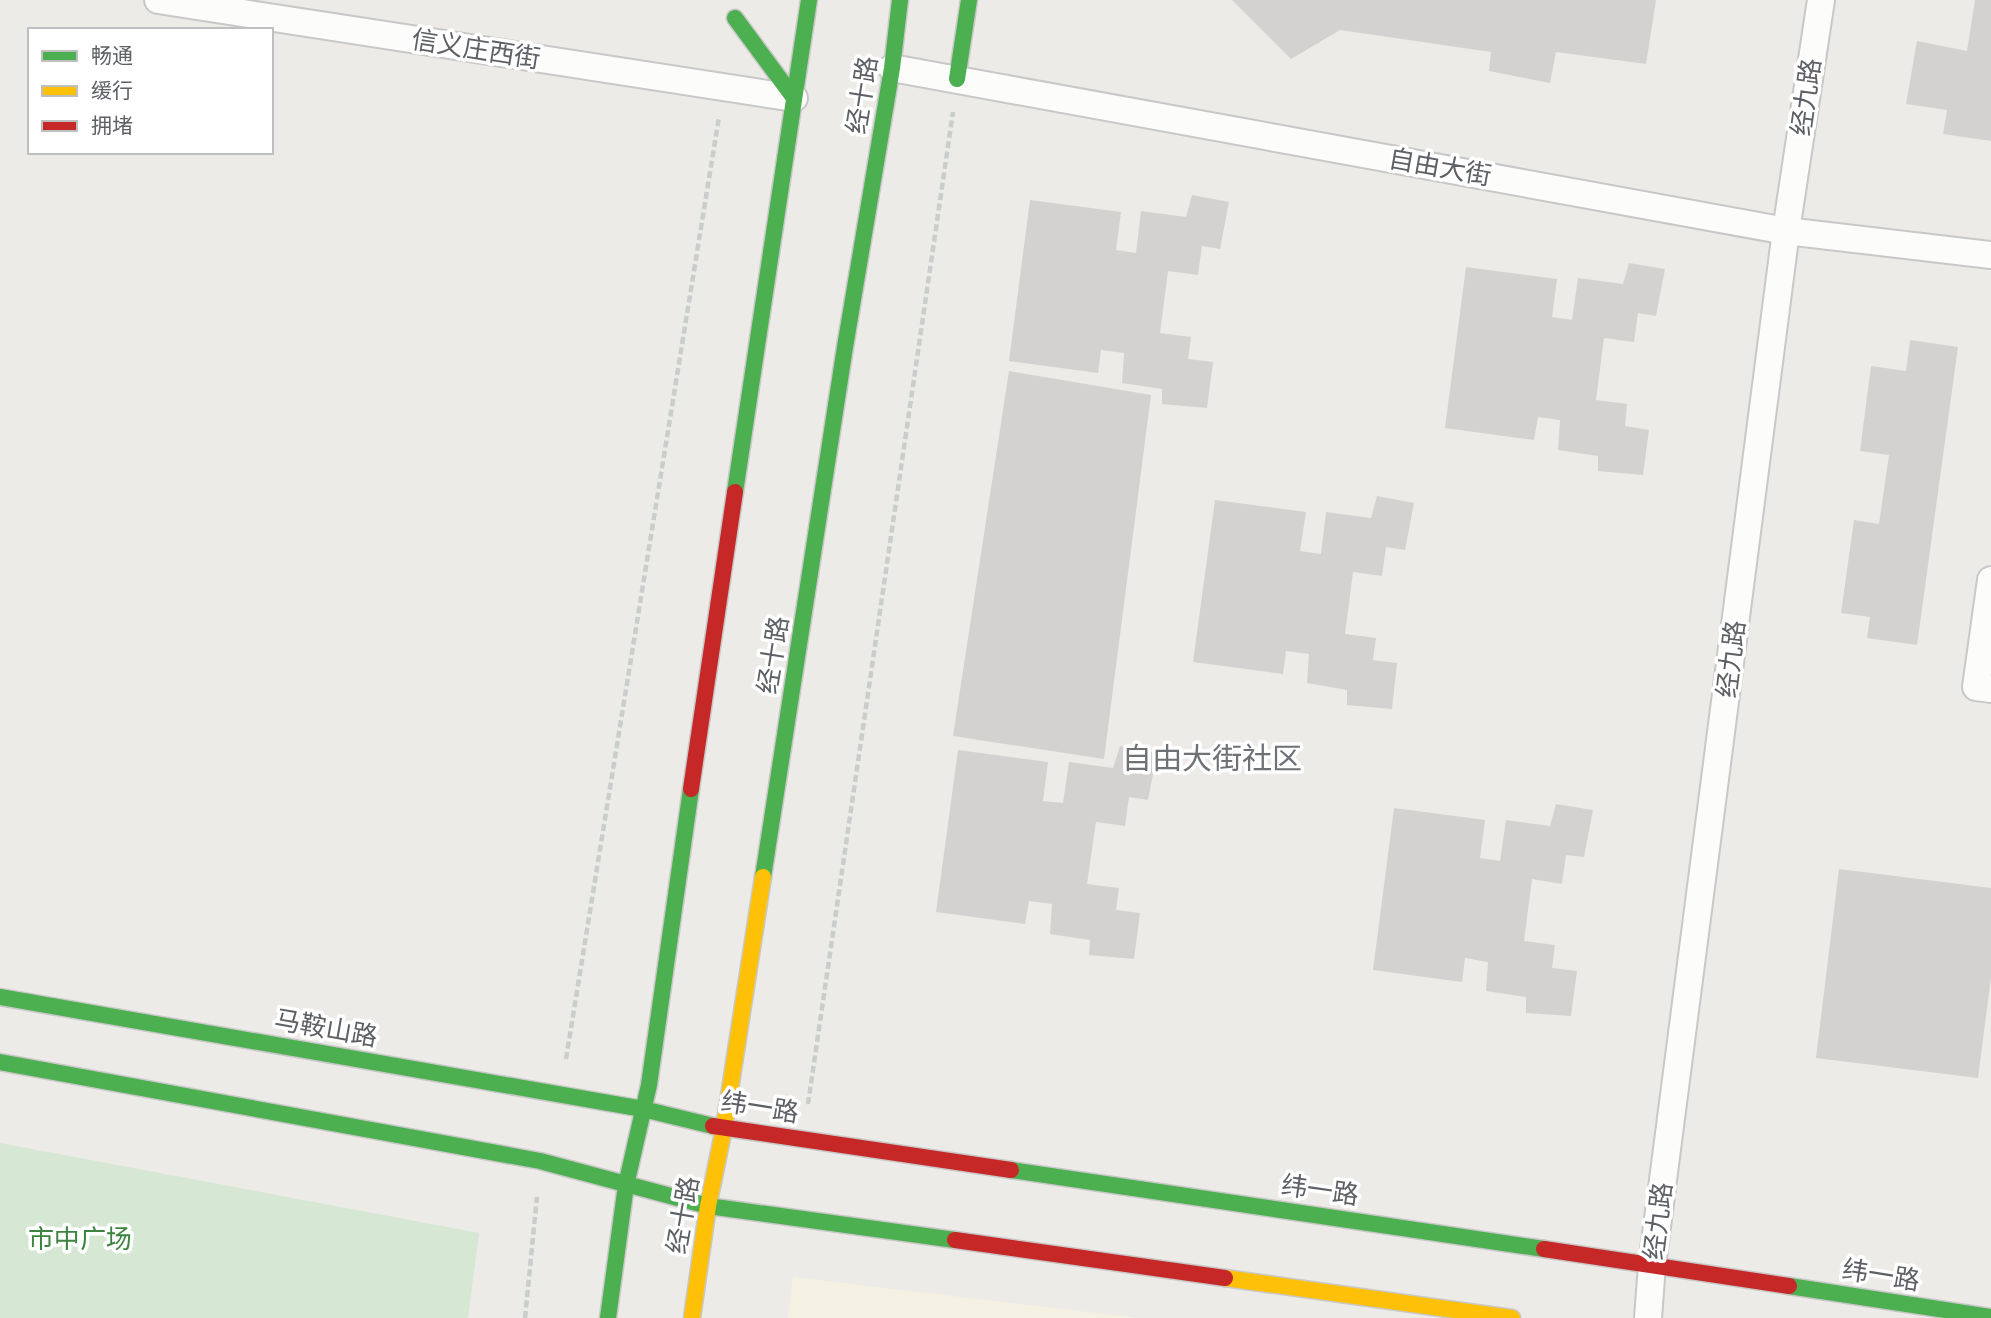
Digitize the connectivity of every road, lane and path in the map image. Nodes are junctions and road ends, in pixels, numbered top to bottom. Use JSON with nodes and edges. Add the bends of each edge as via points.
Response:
{"nodes":[{"id":1,"x":158,"y":0,"type":"edge"},
{"id":2,"x":738,"y":0,"type":"edge"},
{"id":3,"x":809,"y":0,"type":"edge"},
{"id":4,"x":901,"y":0,"type":"edge"},
{"id":5,"x":969,"y":0,"type":"edge"},
{"id":6,"x":1821,"y":0,"type":"edge"},
{"id":7,"x":892,"y":68,"type":"junction"},
{"id":8,"x":957,"y":79,"type":"junction"},
{"id":9,"x":723,"y":87,"type":"junction"},
{"id":10,"x":794,"y":98,"type":"junction"},
{"id":11,"x":1786,"y":231,"type":"junction"},
{"id":12,"x":1991,"y":255,"type":"edge"},
{"id":13,"x":1991,"y":580,"type":"edge"},
{"id":14,"x":1991,"y":689,"type":"edge"},
{"id":15,"x":0,"y":997,"type":"edge"},
{"id":16,"x":0,"y":1062,"type":"edge"},
{"id":17,"x":560,"y":1094,"type":"junction"},
{"id":18,"x":643,"y":1108,"type":"junction"},
{"id":19,"x":724,"y":1128,"type":"junction"},
{"id":20,"x":805,"y":1140,"type":"junction"},
{"id":21,"x":540,"y":1161,"type":"junction"},
{"id":22,"x":626,"y":1185,"type":"junction"},
{"id":23,"x":708,"y":1206,"type":"junction"},
{"id":24,"x":1653,"y":1265,"type":"junction"},
{"id":25,"x":1983,"y":1316,"type":"edge"},
{"id":26,"x":525,"y":1318,"type":"edge"},
{"id":27,"x":608,"y":1318,"type":"edge"},
{"id":28,"x":692,"y":1318,"type":"edge"},
{"id":29,"x":1512,"y":1318,"type":"edge"},
{"id":30,"x":1648,"y":1318,"type":"edge"}],
"edges":[{"from":1,"to":9,"type":"street","name":"信义庄西街"},
{"from":2,"to":10,"type":"main road","via":[[735,18]]},
{"from":3,"to":10,"type":"main road"},
{"from":4,"to":7,"type":"main road","name":"经十路"},
{"from":5,"to":8,"type":"main road"},
{"from":6,"to":11,"type":"street","name":"经九路"},
{"from":7,"to":8,"type":"street","name":"自由大街"},
{"from":7,"to":19,"type":"main road","name":"经十路"},
{"from":8,"to":11,"type":"street","name":"自由大街"},
{"from":8,"to":20,"type":"path"},
{"from":9,"to":10,"type":"street","name":"信义庄西街"},
{"from":9,"to":17,"type":"path"},
{"from":10,"to":18,"type":"main road"},
{"from":11,"to":12,"type":"street","name":"自由大街"},
{"from":11,"to":24,"type":"street","name":"经九路"},
{"from":13,"to":14,"type":"street","via":[[1976,687]]},
{"from":15,"to":17,"type":"main road","name":"马鞍山路"},
{"from":16,"to":21,"type":"main road"},
{"from":17,"to":18,"type":"main road","name":"马鞍山路"},
{"from":18,"to":19,"type":"main road","name":"纬一路"},
{"from":18,"to":22,"type":"main road"},
{"from":19,"to":20,"type":"main road","name":"纬一路"},
{"from":19,"to":23,"type":"main road","name":"经十路"},
{"from":20,"to":24,"type":"main road","name":"纬一路"},
{"from":21,"to":22,"type":"main road"},
{"from":21,"to":26,"type":"path"},
{"from":22,"to":23,"type":"main road"},
{"from":22,"to":27,"type":"main road"},
{"from":23,"to":28,"type":"main road","name":"经十路"},
{"from":23,"to":29,"type":"main road"},
{"from":24,"to":25,"type":"main road","name":"纬一路"},
{"from":24,"to":30,"type":"street","name":"经九路"}]}
